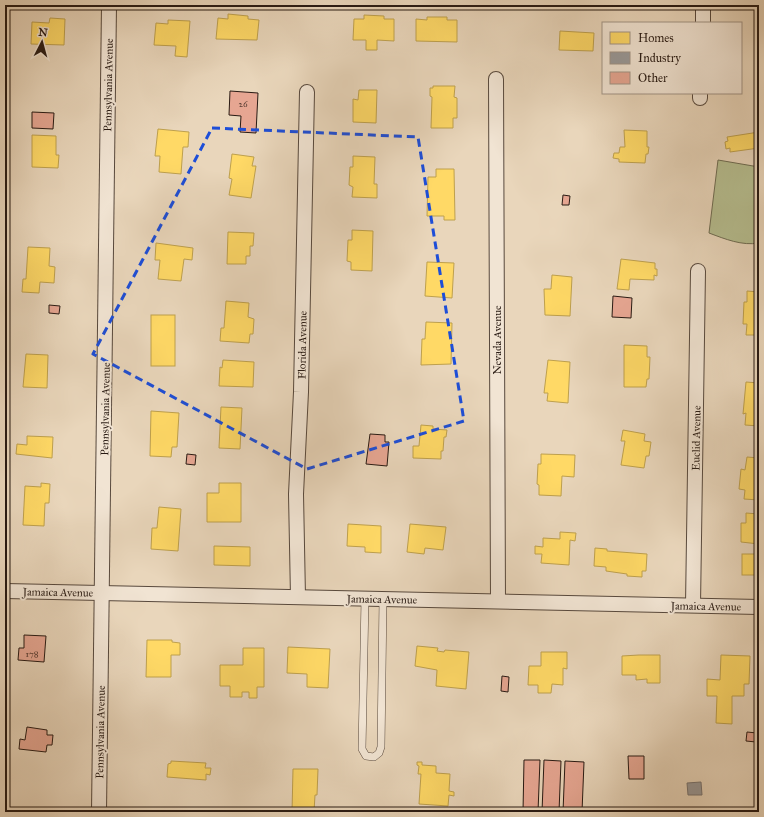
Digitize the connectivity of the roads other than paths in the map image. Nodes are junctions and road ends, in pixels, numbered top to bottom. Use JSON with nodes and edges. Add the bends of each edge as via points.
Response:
{"nodes":[{"id":1,"x":109,"y":5,"type":"edge"},
{"id":2,"x":703,"y":5,"type":"edge"},
{"id":3,"x":703,"y":22,"type":"edge"},
{"id":4,"x":496,"y":79,"type":"dead end"},
{"id":5,"x":307,"y":92,"type":"dead end"},
{"id":6,"x":698,"y":271,"type":"dead end"},
{"id":7,"x":5,"y":591,"type":"edge"},
{"id":8,"x":103,"y":593,"type":"junction"},
{"id":9,"x":298,"y":597,"type":"junction"},
{"id":10,"x":365,"y":599,"type":"junction"},
{"id":11,"x":383,"y":599,"type":"junction"},
{"id":12,"x":498,"y":601,"type":"junction"},
{"id":13,"x":693,"y":605,"type":"junction"},
{"id":14,"x":759,"y":607,"type":"edge"},
{"id":15,"x":99,"y":812,"type":"edge"}],
"edges":[{"from":1,"to":8,"type":"street","name":"Pennsylvania Avenue"},
{"from":2,"to":3,"type":"street"},
{"from":4,"to":12,"type":"street","name":"Nevada Avenue"},
{"from":5,"to":9,"type":"street","name":"Florida Avenue","via":[[301,392],[296,494]]},
{"from":6,"to":13,"type":"street","name":"Euclid Avenue"},
{"from":7,"to":8,"type":"street","name":"Jamaica Avenue"},
{"from":8,"to":9,"type":"street","name":"Jamaica Avenue"},
{"from":8,"to":15,"type":"street","name":"Pennsylvania Avenue"},
{"from":9,"to":10,"type":"street","name":"Jamaica Avenue"},
{"from":10,"to":11,"type":"street","name":"Jamaica Avenue"},
{"from":10,"to":11,"type":"lane","via":[[362,749],[366,756],[374,757],[381,747]]},
{"from":11,"to":12,"type":"street","name":"Jamaica Avenue"},
{"from":12,"to":13,"type":"street","name":"Jamaica Avenue"},
{"from":13,"to":14,"type":"street","name":"Jamaica Avenue"}]}
